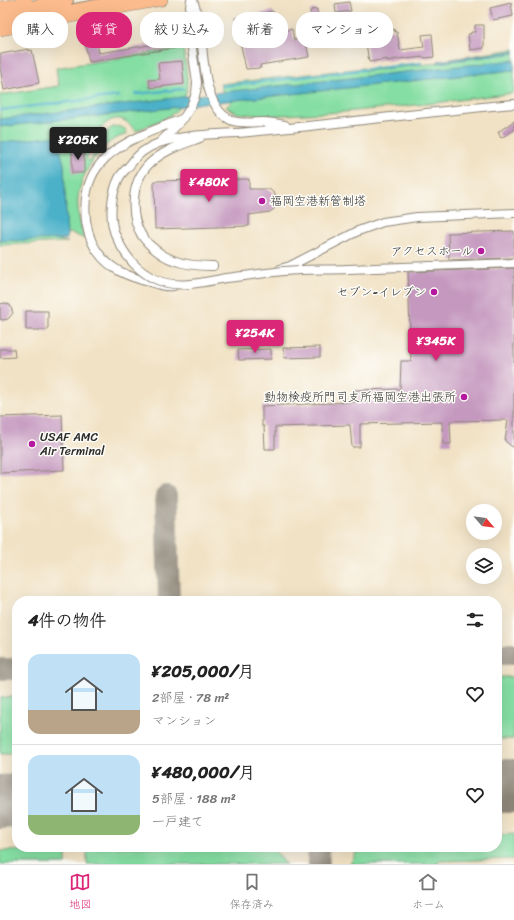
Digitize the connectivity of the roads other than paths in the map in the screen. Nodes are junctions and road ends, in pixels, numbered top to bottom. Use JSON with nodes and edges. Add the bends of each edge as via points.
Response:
{"nodes":[{"id":1,"x":39,"y":0,"type":"edge"},
{"id":2,"x":67,"y":0,"type":"edge"},
{"id":3,"x":128,"y":0,"type":"edge"},
{"id":4,"x":162,"y":0,"type":"edge"},
{"id":5,"x":192,"y":0,"type":"edge"},
{"id":6,"x":0,"y":7,"type":"edge"},
{"id":7,"x":0,"y":12,"type":"edge"},
{"id":8,"x":0,"y":24,"type":"edge"},
{"id":9,"x":0,"y":30,"type":"edge"},
{"id":10,"x":514,"y":99,"type":"edge"},
{"id":11,"x":514,"y":104,"type":"edge"},
{"id":12,"x":481,"y":107,"type":"junction"},
{"id":13,"x":184,"y":118,"type":"junction"},
{"id":14,"x":298,"y":126,"type":"junction"},
{"id":15,"x":210,"y":135,"type":"junction"},
{"id":16,"x":159,"y":142,"type":"junction"},
{"id":17,"x":514,"y":214,"type":"edge"},
{"id":18,"x":514,"y":264,"type":"edge"},
{"id":19,"x":213,"y":266,"type":"dead end"}],
"edges":[{"from":1,"to":6,"type":"highway"},
{"from":2,"to":7,"type":"highway"},
{"from":3,"to":8,"type":"highway"},
{"from":4,"to":9,"type":"highway"},
{"from":5,"to":13,"type":"street","via":[[188,22],[197,92]]},
{"from":5,"to":14,"type":"street","via":[[199,20],[207,86],[219,111],[234,121]]},
{"from":10,"to":12,"type":"street"},
{"from":11,"to":12,"type":"street"},
{"from":12,"to":14,"type":"street"},
{"from":13,"to":16,"type":"street"},
{"from":13,"to":17,"type":"street","via":[[126,143],[106,158],[98,166],[86,195],[85,209],[89,232],[97,250],[112,266],[135,279],[165,287],[193,285],[282,269],[370,226],[394,219]]},
{"from":14,"to":15,"type":"street"},
{"from":15,"to":16,"type":"street"},
{"from":15,"to":19,"type":"street","via":[[171,148],[148,165],[139,178],[133,206],[142,236],[162,254],[185,264]]},
{"from":16,"to":18,"type":"street","bridge":true,"via":[[134,158],[120,177],[114,190],[112,210],[112,227],[121,248],[141,271],[158,280],[175,284],[284,271]]}]}
